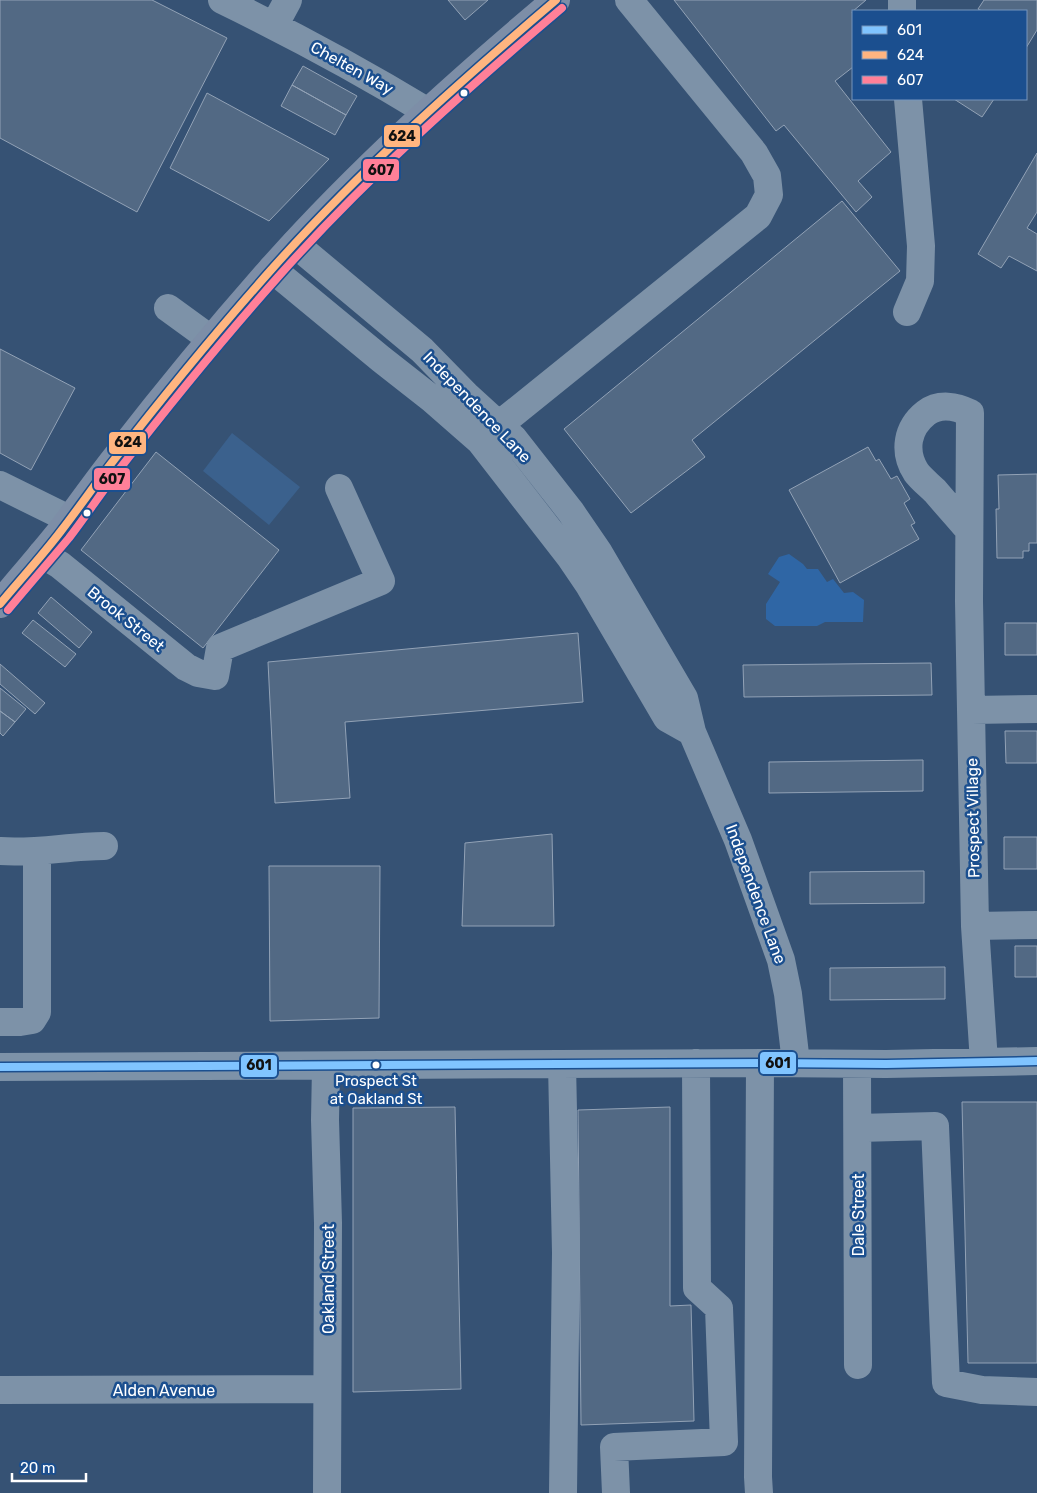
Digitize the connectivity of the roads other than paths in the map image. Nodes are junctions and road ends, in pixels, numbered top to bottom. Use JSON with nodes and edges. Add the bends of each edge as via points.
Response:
{"nodes":[{"id":1,"x":222,"y":0,"type":"edge"},
{"id":2,"x":288,"y":0,"type":"edge"},
{"id":3,"x":556,"y":0,"type":"edge"},
{"id":4,"x":629,"y":0,"type":"edge"},
{"id":5,"x":274,"y":26,"type":"junction"},
{"id":6,"x":908,"y":100,"type":"edge"},
{"id":7,"x":428,"y":112,"type":"junction"},
{"id":8,"x":295,"y":244,"type":"junction"},
{"id":9,"x":272,"y":269,"type":"junction"},
{"id":10,"x":168,"y":308,"type":"dead end"},
{"id":11,"x":907,"y":312,"type":"dead end"},
{"id":12,"x":212,"y":340,"type":"junction"},
{"id":13,"x":489,"y":433,"type":"junction"},
{"id":14,"x":0,"y":485,"type":"edge"},
{"id":15,"x":339,"y":488,"type":"dead end"},
{"id":16,"x":69,"y":519,"type":"junction"},
{"id":17,"x":968,"y":529,"type":"dead end"},
{"id":18,"x":42,"y":554,"type":"junction"},
{"id":19,"x":0,"y":604,"type":"edge"},
{"id":20,"x":1037,"y":709,"type":"edge"},
{"id":21,"x":972,"y":710,"type":"junction"},
{"id":22,"x":104,"y":846,"type":"dead end"},
{"id":23,"x":0,"y":851,"type":"edge"},
{"id":24,"x":37,"y":851,"type":"junction"},
{"id":25,"x":1037,"y":925,"type":"edge"},
{"id":26,"x":975,"y":926,"type":"junction"},
{"id":27,"x":0,"y":1022,"type":"edge"},
{"id":28,"x":984,"y":1062,"type":"junction"},
{"id":29,"x":1037,"y":1062,"type":"edge"},
{"id":30,"x":696,"y":1063,"type":"junction"},
{"id":31,"x":760,"y":1063,"type":"junction"},
{"id":32,"x":796,"y":1063,"type":"junction"},
{"id":33,"x":562,"y":1064,"type":"junction"},
{"id":34,"x":857,"y":1064,"type":"junction"},
{"id":35,"x":326,"y":1066,"type":"junction"},
{"id":36,"x":0,"y":1067,"type":"edge"},
{"id":37,"x":858,"y":1128,"type":"junction"},
{"id":38,"x":858,"y":1366,"type":"dead end"},
{"id":39,"x":327,"y":1389,"type":"junction"},
{"id":40,"x":0,"y":1390,"type":"edge"},
{"id":41,"x":1037,"y":1392,"type":"edge"},
{"id":42,"x":327,"y":1493,"type":"edge"},
{"id":43,"x":563,"y":1493,"type":"edge"},
{"id":44,"x":616,"y":1493,"type":"edge"},
{"id":45,"x":759,"y":1493,"type":"edge"}],
"edges":[{"from":1,"to":5,"type":"street","name":"Chelten Way"},
{"from":2,"to":5,"type":"street"},
{"from":3,"to":7,"type":"main road"},
{"from":4,"to":13,"type":"street","via":[[754,154],[767,176],[769,195],[758,216]]},
{"from":5,"to":7,"type":"street","name":"Chelten Way"},
{"from":6,"to":11,"type":"street","via":[[921,246],[920,281]]},
{"from":7,"to":8,"type":"main road"},
{"from":8,"to":9,"type":"main road"},
{"from":8,"to":13,"type":"street","name":"Independence Lane","via":[[422,350],[466,395]]},
{"from":9,"to":12,"type":"main road"},
{"from":9,"to":13,"type":"street","name":"Independence Lane","via":[[432,399]]},
{"from":10,"to":12,"type":"street"},
{"from":12,"to":16,"type":"main road"},
{"from":13,"to":32,"type":"street","name":"Independence Lane","via":[[589,585],[668,718],[692,732],[738,840],[781,960]]},
{"from":14,"to":16,"type":"street"},
{"from":15,"to":18,"type":"street","name":"Brook Street","via":[[381,581],[220,648],[214,676],[186,667]]},
{"from":16,"to":18,"type":"main road"},
{"from":17,"to":21,"type":"street","name":"Prospect Village"},
{"from":18,"to":19,"type":"main road"},
{"from":20,"to":21,"type":"street"},
{"from":21,"to":26,"type":"street","name":"Prospect Village"},
{"from":22,"to":24,"type":"street"},
{"from":23,"to":24,"type":"street"},
{"from":24,"to":27,"type":"street","via":[[37,1012],[32,1020]]},
{"from":25,"to":26,"type":"street"},
{"from":26,"to":28,"type":"street","name":"Prospect Village"},
{"from":28,"to":29,"type":"street"},
{"from":28,"to":34,"type":"street"},
{"from":30,"to":31,"type":"street"},
{"from":30,"to":33,"type":"street"},
{"from":30,"to":44,"type":"street","via":[[697,1288],[719,1308],[724,1442],[614,1448]]},
{"from":31,"to":32,"type":"street"},
{"from":31,"to":45,"type":"street"},
{"from":32,"to":34,"type":"street"},
{"from":33,"to":35,"type":"street"},
{"from":33,"to":43,"type":"street","via":[[566,1253]]},
{"from":34,"to":37,"type":"street","name":"Dale Street"},
{"from":35,"to":36,"type":"street"},
{"from":35,"to":39,"type":"street","name":"Oakland Street"},
{"from":37,"to":38,"type":"street","name":"Dale Street"},
{"from":37,"to":41,"type":"street","via":[[935,1126],[946,1383],[982,1390]]},
{"from":39,"to":40,"type":"street","name":"Alden Avenue"},
{"from":39,"to":42,"type":"street","name":"Oakland Street"}]}
